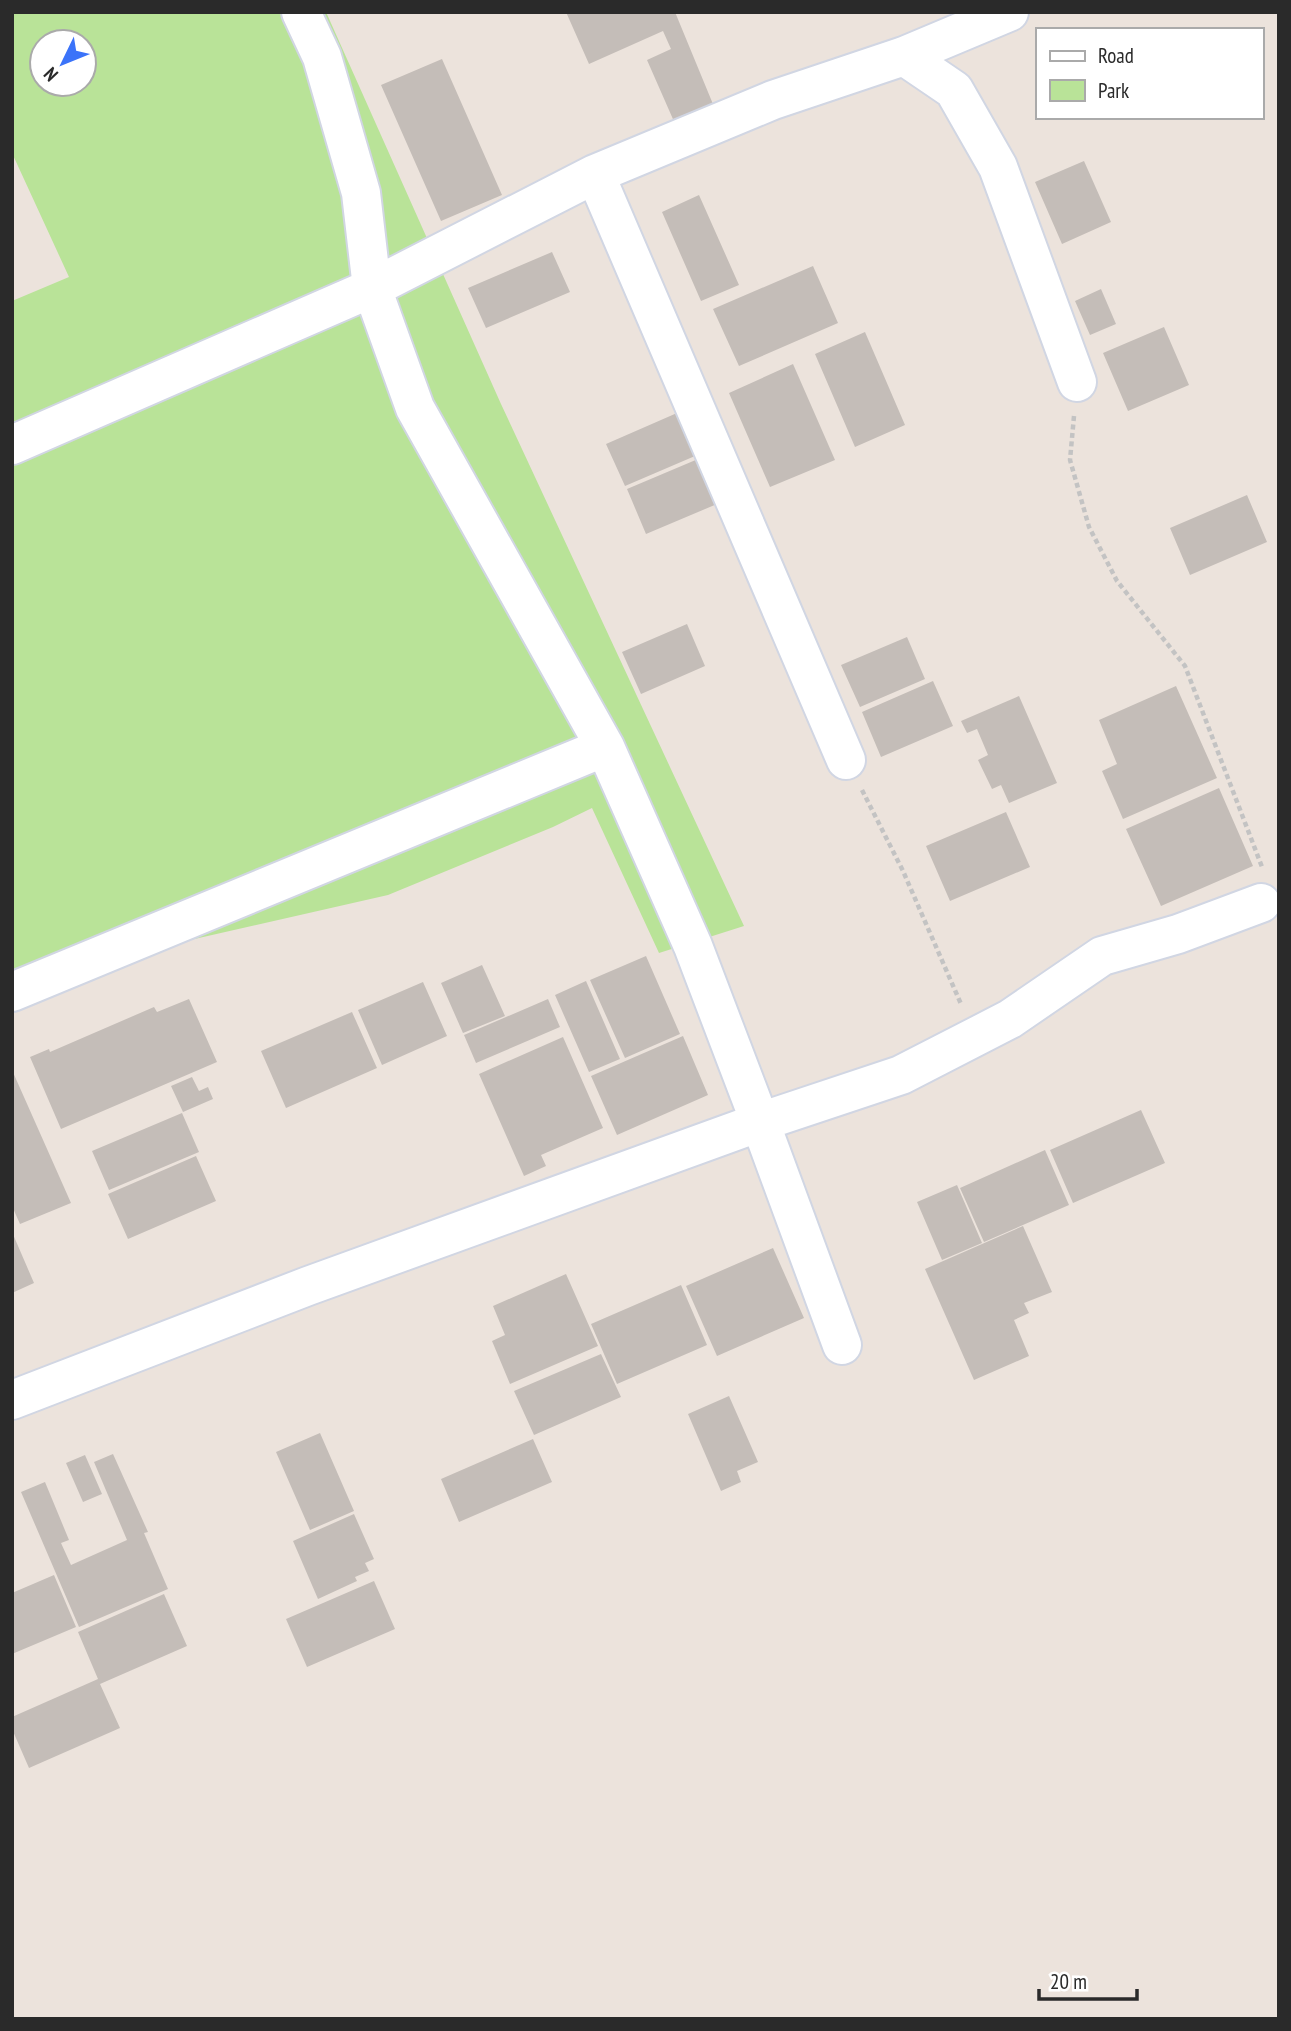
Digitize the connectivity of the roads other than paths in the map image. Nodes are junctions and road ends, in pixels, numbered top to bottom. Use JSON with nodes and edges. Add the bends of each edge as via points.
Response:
{"nodes":[{"id":1,"x":301,"y":12,"type":"edge"},
{"id":2,"x":1009,"y":12,"type":"edge"},
{"id":3,"x":904,"y":56,"type":"junction"},
{"id":4,"x":595,"y":174,"type":"junction"},
{"id":5,"x":372,"y":288,"type":"junction"},
{"id":6,"x":1077,"y":382,"type":"road end"},
{"id":7,"x":12,"y":444,"type":"edge"},
{"id":8,"x":605,"y":747,"type":"junction"},
{"id":9,"x":846,"y":760,"type":"road end"},
{"id":10,"x":1261,"y":903,"type":"road end"},
{"id":11,"x":12,"y":992,"type":"edge"},
{"id":12,"x":760,"y":1122,"type":"junction"},
{"id":13,"x":842,"y":1345,"type":"dead end"},
{"id":14,"x":12,"y":1401,"type":"edge"}],
"edges":[{"from":1,"to":5,"type":"street","via":[[322,57],[361,193]]},
{"from":2,"to":3,"type":"street"},
{"from":3,"to":4,"type":"street","via":[[773,100]]},
{"from":3,"to":6,"type":"street","via":[[954,90],[998,167]]},
{"from":4,"to":5,"type":"street"},
{"from":4,"to":9,"type":"street"},
{"from":5,"to":7,"type":"street"},
{"from":5,"to":8,"type":"street","via":[[415,408]]},
{"from":8,"to":11,"type":"street"},
{"from":8,"to":12,"type":"street","via":[[693,946]]},
{"from":10,"to":12,"type":"street","via":[[1101,956],[1010,1019],[901,1075]]},
{"from":12,"to":13,"type":"street"},
{"from":12,"to":14,"type":"street","via":[[308,1286]]}]}
